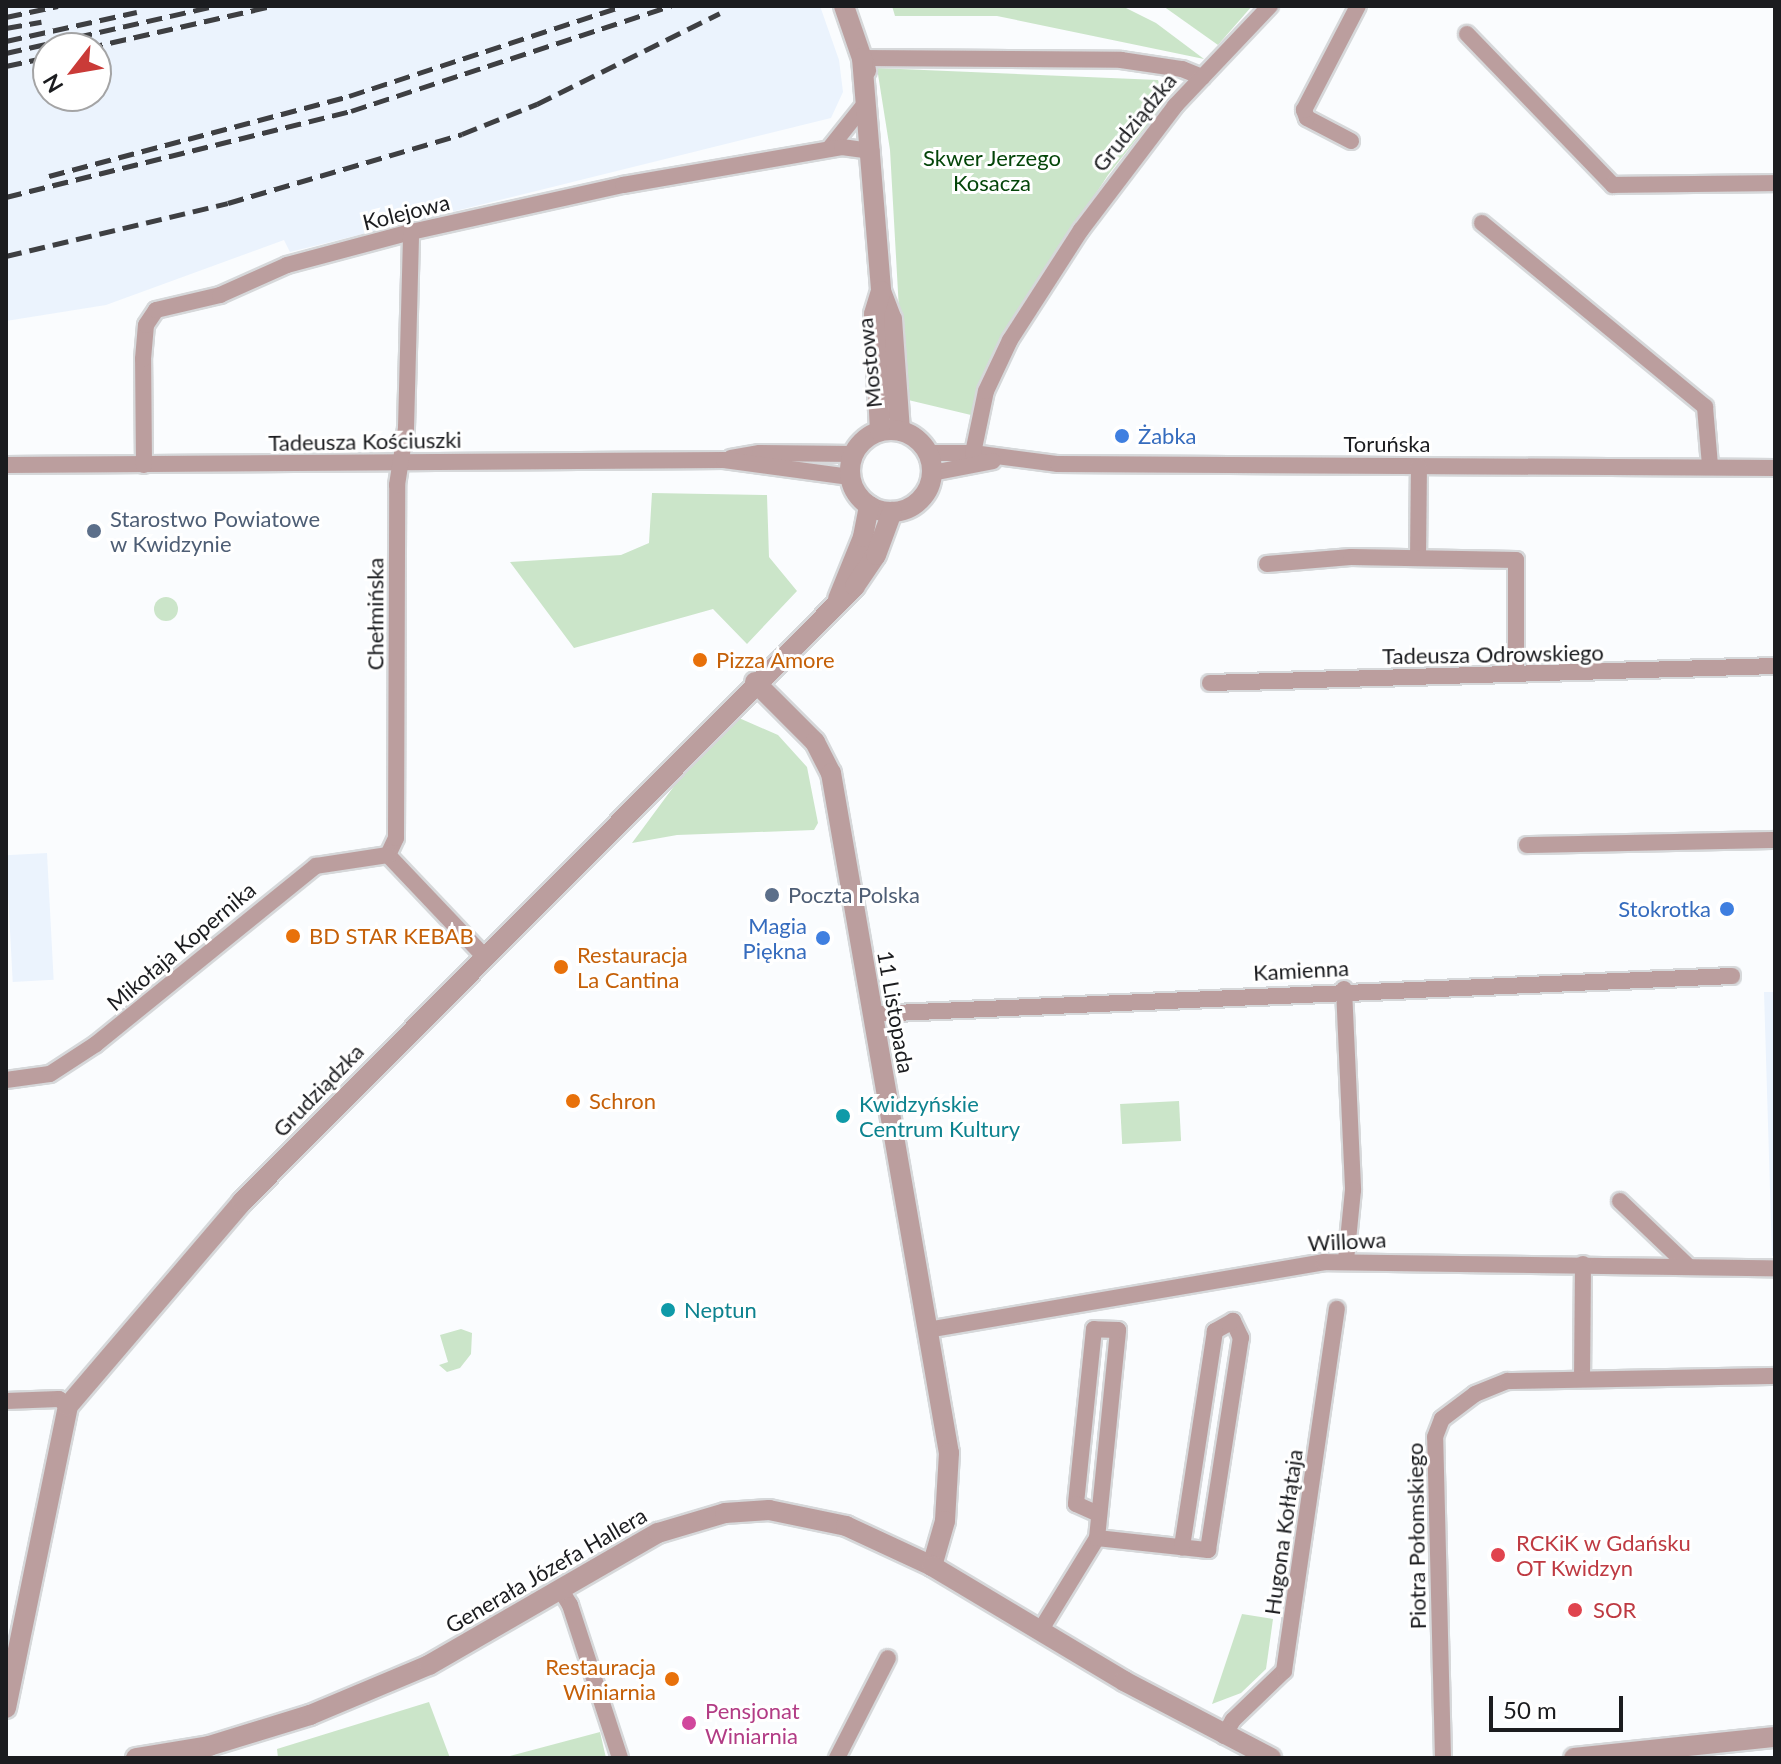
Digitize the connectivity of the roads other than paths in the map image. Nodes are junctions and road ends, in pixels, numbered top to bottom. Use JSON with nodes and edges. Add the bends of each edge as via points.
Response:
{"nodes":[{"id":1,"x":844,"y":6,"type":"edge"},
{"id":2,"x":1270,"y":6,"type":"edge"},
{"id":3,"x":1358,"y":6,"type":"edge"},
{"id":4,"x":1467,"y":34,"type":"dead end"},
{"id":5,"x":862,"y":58,"type":"junction"},
{"id":6,"x":1202,"y":77,"type":"junction"},
{"id":7,"x":864,"y":105,"type":"junction"},
{"id":8,"x":1351,"y":141,"type":"dead end"},
{"id":9,"x":829,"y":149,"type":"junction"},
{"id":10,"x":872,"y":151,"type":"junction"},
{"id":11,"x":1775,"y":183,"type":"edge"},
{"id":12,"x":1482,"y":223,"type":"dead end"},
{"id":13,"x":411,"y":232,"type":"junction"},
{"id":14,"x":890,"y":431,"type":"junction"},
{"id":15,"x":973,"y":453,"type":"junction"},
{"id":16,"x":853,"y":454,"type":"junction"},
{"id":17,"x":1000,"y":459,"type":"junction"},
{"id":18,"x":724,"y":460,"type":"junction"},
{"id":19,"x":401,"y":463,"type":"junction"},
{"id":20,"x":930,"y":463,"type":"junction"},
{"id":21,"x":6,"y":465,"type":"edge"},
{"id":22,"x":144,"y":465,"type":"junction"},
{"id":23,"x":1710,"y":465,"type":"junction"},
{"id":24,"x":1419,"y":467,"type":"junction"},
{"id":25,"x":1775,"y":468,"type":"edge"},
{"id":26,"x":850,"y":477,"type":"junction"},
{"id":27,"x":869,"y":506,"type":"junction"},
{"id":28,"x":892,"y":512,"type":"junction"},
{"id":29,"x":1418,"y":558,"type":"junction"},
{"id":30,"x":1267,"y":564,"type":"dead end"},
{"id":31,"x":836,"y":602,"type":"junction"},
{"id":32,"x":1775,"y":666,"type":"edge"},
{"id":33,"x":1516,"y":673,"type":"junction"},
{"id":34,"x":755,"y":682,"type":"junction"},
{"id":35,"x":1210,"y":683,"type":"dead end"},
{"id":36,"x":1775,"y":840,"type":"edge"},
{"id":37,"x":1527,"y":845,"type":"dead end"},
{"id":38,"x":388,"y":855,"type":"junction"},
{"id":39,"x":484,"y":956,"type":"junction"},
{"id":40,"x":1732,"y":976,"type":"dead end"},
{"id":41,"x":1344,"y":989,"type":"junction"},
{"id":42,"x":872,"y":1014,"type":"junction"},
{"id":43,"x":6,"y":1080,"type":"edge"},
{"id":44,"x":1620,"y":1201,"type":"dead end"},
{"id":45,"x":1346,"y":1260,"type":"junction"},
{"id":46,"x":1583,"y":1264,"type":"junction"},
{"id":47,"x":1687,"y":1265,"type":"junction"},
{"id":48,"x":1775,"y":1268,"type":"edge"},
{"id":49,"x":1337,"y":1309,"type":"dead end"},
{"id":50,"x":927,"y":1330,"type":"junction"},
{"id":51,"x":1775,"y":1376,"type":"edge"},
{"id":52,"x":1582,"y":1379,"type":"junction"},
{"id":53,"x":6,"y":1401,"type":"edge"},
{"id":54,"x":68,"y":1406,"type":"junction"},
{"id":55,"x":1096,"y":1513,"type":"junction"},
{"id":56,"x":1097,"y":1538,"type":"junction"},
{"id":57,"x":1182,"y":1547,"type":"junction"},
{"id":58,"x":932,"y":1566,"type":"junction"},
{"id":59,"x":560,"y":1589,"type":"junction"},
{"id":60,"x":1040,"y":1631,"type":"junction"},
{"id":61,"x":888,"y":1658,"type":"dead end"},
{"id":62,"x":6,"y":1708,"type":"edge"},
{"id":63,"x":1224,"y":1736,"type":"junction"},
{"id":64,"x":1775,"y":1737,"type":"edge"},
{"id":65,"x":136,"y":1758,"type":"edge"},
{"id":66,"x":620,"y":1758,"type":"edge"},
{"id":67,"x":837,"y":1758,"type":"edge"},
{"id":68,"x":1271,"y":1758,"type":"edge"},
{"id":69,"x":1443,"y":1758,"type":"edge"},
{"id":70,"x":1574,"y":1758,"type":"edge"}],
"edges":[{"from":1,"to":5,"type":"street","name":"Mostowa"},
{"from":2,"to":6,"type":"street","name":"Grudziądzka"},
{"from":3,"to":8,"type":"street","via":[[1304,110],[1307,118]]},
{"from":4,"to":11,"type":"street","via":[[1613,185]]},
{"from":5,"to":6,"type":"street","via":[[1121,60]]},
{"from":5,"to":7,"type":"street","name":"Mostowa"},
{"from":5,"to":10,"type":"street","name":"Mostowa","via":[[875,102],[878,134]]},
{"from":6,"to":15,"type":"street","name":"Grudziądzka","via":[[1134,155],[1010,340],[986,391]]},
{"from":7,"to":9,"type":"street"},
{"from":7,"to":10,"type":"street","name":"Mostowa"},
{"from":9,"to":10,"type":"street","name":"Kolejowa"},
{"from":9,"to":13,"type":"street","name":"Kolejowa","via":[[623,185]]},
{"from":10,"to":14,"type":"street","name":"Mostowa","via":[[881,291],[874,314]]},
{"from":12,"to":23,"type":"street","via":[[1705,407]]},
{"from":13,"to":19,"type":"street","name":"Chełmińska"},
{"from":13,"to":22,"type":"street","name":"Kolejowa","via":[[287,265],[220,295],[156,310],[146,325],[143,359]]},
{"from":14,"to":16,"type":"street"},
{"from":14,"to":20,"type":"street"},
{"from":15,"to":17,"type":"street","name":"Toruńska"},
{"from":15,"to":20,"type":"street","name":"Toruńska"},
{"from":16,"to":18,"type":"street","name":"Tadeusza Kościuszki","via":[[760,453]]},
{"from":16,"to":26,"type":"street"},
{"from":17,"to":20,"type":"street","name":"Toruńska"},
{"from":17,"to":24,"type":"street","name":"Toruńska"},
{"from":18,"to":19,"type":"street","name":"Tadeusza Kościuszki"},
{"from":18,"to":26,"type":"street","name":"Tadeusza Kościuszki"},
{"from":19,"to":22,"type":"street","name":"Tadeusza Kościuszki"},
{"from":19,"to":38,"type":"street","name":"Chełmińska","via":[[396,838]]},
{"from":20,"to":28,"type":"street","via":[[923,496]]},
{"from":21,"to":22,"type":"street","name":"Tadeusza Kościuszki"},
{"from":23,"to":24,"type":"street","name":"Toruńska"},
{"from":23,"to":25,"type":"street","name":"Toruńska"},
{"from":24,"to":29,"type":"street"},
{"from":26,"to":27,"type":"street"},
{"from":27,"to":28,"type":"street"},
{"from":27,"to":31,"type":"street","name":"Grudziądzka","via":[[863,537]]},
{"from":28,"to":31,"type":"street","name":"Grudziądzka","via":[[867,571]]},
{"from":29,"to":30,"type":"street"},
{"from":29,"to":33,"type":"street","via":[[1516,560]]},
{"from":31,"to":34,"type":"street","name":"Grudziądzka"},
{"from":32,"to":33,"type":"street","name":"Tadeusza Odrowskiego","via":[[1654,667],[1616,675]]},
{"from":33,"to":35,"type":"street","name":"Tadeusza Odrowskiego"},
{"from":34,"to":39,"type":"street","name":"Grudziądzka"},
{"from":34,"to":42,"type":"street","name":"11 Listopada","via":[[826,757]]},
{"from":36,"to":37,"type":"street"},
{"from":38,"to":39,"type":"street"},
{"from":38,"to":43,"type":"street","name":"Mikołaja Kopernika","via":[[316,866],[96,1044],[50,1074]]},
{"from":39,"to":54,"type":"street","name":"Grudziądzka","via":[[242,1202]]},
{"from":40,"to":41,"type":"street","name":"Kamienna"},
{"from":41,"to":42,"type":"street","name":"Kamienna"},
{"from":41,"to":45,"type":"street","via":[[1353,1190]]},
{"from":42,"to":50,"type":"street","name":"11 Listopada"},
{"from":44,"to":47,"type":"street"},
{"from":45,"to":46,"type":"street","name":"Willowa"},
{"from":45,"to":50,"type":"street","name":"Willowa"},
{"from":46,"to":47,"type":"street","name":"Willowa"},
{"from":46,"to":52,"type":"street"},
{"from":47,"to":48,"type":"street","name":"Willowa"},
{"from":49,"to":63,"type":"street","name":"Hugona Kołłątaja","via":[[1284,1671],[1233,1720]]},
{"from":50,"to":58,"type":"street","name":"11 Listopada","via":[[950,1488]]},
{"from":51,"to":52,"type":"street","name":"Piotra Połomskiego"},
{"from":52,"to":69,"type":"street","name":"Piotra Połomskiego","via":[[1490,1386],[1442,1419],[1435,1451]]},
{"from":53,"to":54,"type":"street","via":[[59,1399]]},
{"from":54,"to":62,"type":"street","name":"Grudziądzka"},
{"from":55,"to":55,"type":"street","via":[[1098,1498],[1118,1330],[1094,1329],[1076,1504]]},
{"from":55,"to":56,"type":"street"},
{"from":56,"to":57,"type":"street"},
{"from":56,"to":60,"type":"street"},
{"from":57,"to":57,"type":"street","via":[[1208,1550],[1241,1338],[1233,1321],[1215,1331]]},
{"from":58,"to":59,"type":"street","name":"Generała Józefa Hallera","via":[[846,1526],[769,1510],[725,1513],[658,1533]]},
{"from":58,"to":60,"type":"street","name":"Generała Józefa Hallera"},
{"from":59,"to":65,"type":"street","name":"Generała Józefa Hallera","via":[[429,1665],[377,1688],[258,1733]]},
{"from":59,"to":66,"type":"street"},
{"from":60,"to":63,"type":"street","name":"Generała Józefa Hallera"},
{"from":61,"to":67,"type":"street"},
{"from":63,"to":68,"type":"street","name":"Generała Józefa Hallera"},
{"from":64,"to":70,"type":"street"}]}
